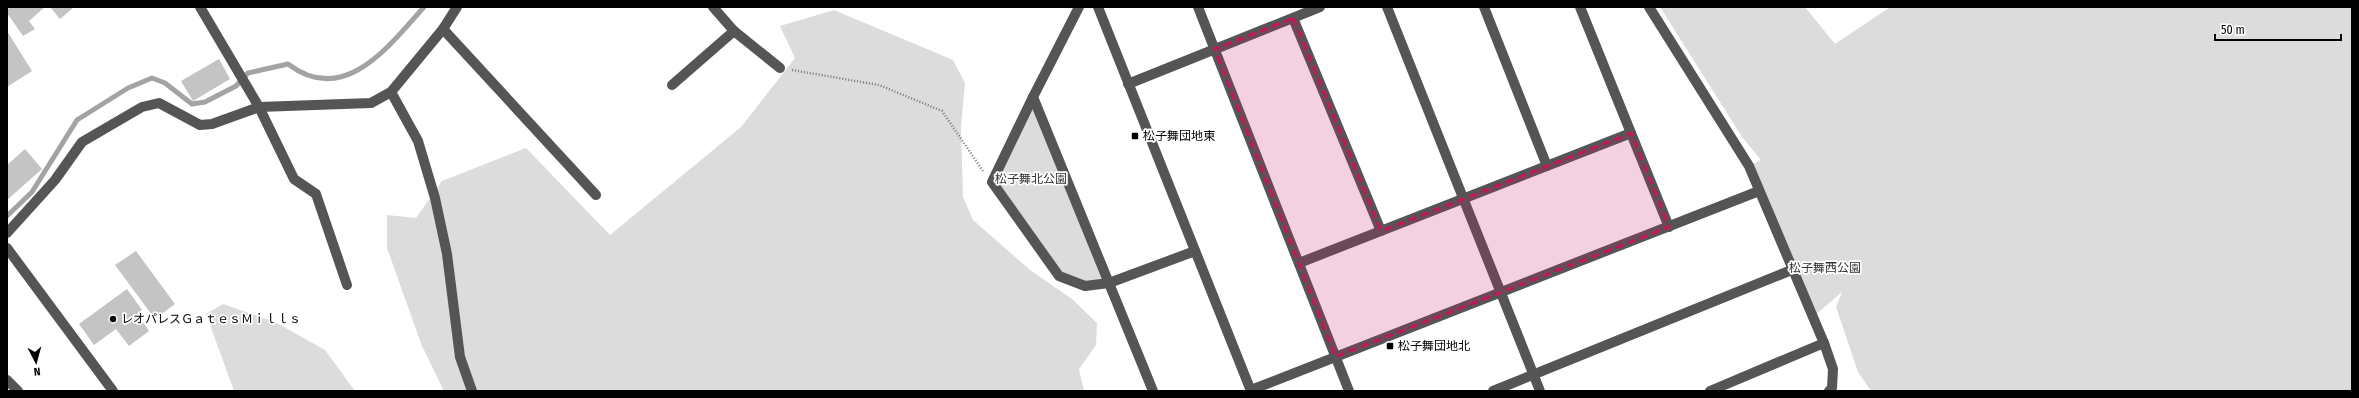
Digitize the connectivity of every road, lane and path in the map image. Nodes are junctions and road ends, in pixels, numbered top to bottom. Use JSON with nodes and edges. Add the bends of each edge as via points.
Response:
{"nodes":[{"id":1,"x":200,"y":7,"type":"edge"},
{"id":2,"x":457,"y":7,"type":"edge"},
{"id":3,"x":713,"y":7,"type":"edge"},
{"id":4,"x":1079,"y":7,"type":"edge"},
{"id":5,"x":1098,"y":7,"type":"edge"},
{"id":6,"x":1198,"y":7,"type":"edge"},
{"id":7,"x":1320,"y":7,"type":"edge"},
{"id":8,"x":1387,"y":7,"type":"edge"},
{"id":9,"x":1484,"y":7,"type":"edge"},
{"id":10,"x":1580,"y":7,"type":"edge"},
{"id":11,"x":1649,"y":7,"type":"edge"},
{"id":12,"x":1293,"y":18,"type":"junction"},
{"id":13,"x":442,"y":29,"type":"junction"},
{"id":14,"x":734,"y":31,"type":"junction"},
{"id":15,"x":1214,"y":49,"type":"junction"},
{"id":16,"x":780,"y":68,"type":"joint"},
{"id":17,"x":1128,"y":84,"type":"junction"},
{"id":18,"x":672,"y":85,"type":"dead end"},
{"id":19,"x":391,"y":92,"type":"junction"},
{"id":20,"x":1033,"y":97,"type":"junction"},
{"id":21,"x":259,"y":106,"type":"junction"},
{"id":22,"x":1631,"y":133,"type":"junction"},
{"id":23,"x":1547,"y":166,"type":"junction"},
{"id":24,"x":992,"y":182,"type":"junction"},
{"id":25,"x":1759,"y":191,"type":"junction"},
{"id":26,"x":596,"y":195,"type":"dead end"},
{"id":27,"x":1464,"y":198,"type":"junction"},
{"id":28,"x":1669,"y":227,"type":"junction"},
{"id":29,"x":1381,"y":231,"type":"junction"},
{"id":30,"x":7,"y":233,"type":"edge"},
{"id":31,"x":7,"y":248,"type":"edge"},
{"id":32,"x":1195,"y":251,"type":"junction"},
{"id":33,"x":1299,"y":263,"type":"junction"},
{"id":34,"x":1794,"y":268,"type":"junction"},
{"id":35,"x":1109,"y":283,"type":"junction"},
{"id":36,"x":347,"y":285,"type":"dead end"},
{"id":37,"x":1501,"y":292,"type":"junction"},
{"id":38,"x":1824,"y":343,"type":"junction"},
{"id":39,"x":1335,"y":357,"type":"junction"},
{"id":40,"x":1534,"y":374,"type":"junction"},
{"id":41,"x":7,"y":380,"type":"edge"},
{"id":42,"x":1722,"y":389,"type":"edge"},
{"id":43,"x":1251,"y":390,"type":"edge"},
{"id":44,"x":1832,"y":390,"type":"edge"},
{"id":45,"x":18,"y":391,"type":"edge"},
{"id":46,"x":113,"y":391,"type":"edge"},
{"id":47,"x":472,"y":391,"type":"edge"},
{"id":48,"x":1153,"y":391,"type":"edge"},
{"id":49,"x":1349,"y":391,"type":"edge"},
{"id":50,"x":1493,"y":391,"type":"edge"},
{"id":51,"x":1540,"y":391,"type":"edge"},
{"id":52,"x":1710,"y":391,"type":"edge"}],
"edges":[{"from":1,"to":21,"type":"street"},
{"from":2,"to":13,"type":"street"},
{"from":3,"to":14,"type":"street"},
{"from":4,"to":20,"type":"street"},
{"from":5,"to":17,"type":"street"},
{"from":6,"to":15,"type":"street"},
{"from":7,"to":12,"type":"street"},
{"from":8,"to":27,"type":"street"},
{"from":9,"to":23,"type":"street"},
{"from":10,"to":22,"type":"street"},
{"from":11,"to":25,"type":"street","via":[[1749,166]]},
{"from":12,"to":15,"type":"street"},
{"from":12,"to":29,"type":"street"},
{"from":13,"to":19,"type":"street"},
{"from":13,"to":26,"type":"street"},
{"from":14,"to":16,"type":"street"},
{"from":14,"to":18,"type":"street"},
{"from":15,"to":17,"type":"street"},
{"from":15,"to":33,"type":"street"},
{"from":16,"to":24,"type":"path","via":[[879,85],[942,111]]},
{"from":17,"to":32,"type":"street"},
{"from":19,"to":21,"type":"street","via":[[371,103]]},
{"from":19,"to":47,"type":"street","via":[[418,141],[435,198],[447,254],[460,357]]},
{"from":20,"to":24,"type":"street"},
{"from":20,"to":35,"type":"street"},
{"from":21,"to":30,"type":"street","via":[[212,124],[200,125],[159,103],[142,107],[82,142],[55,180]]},
{"from":21,"to":36,"type":"street","via":[[294,179],[316,194]]},
{"from":22,"to":23,"type":"street"},
{"from":22,"to":28,"type":"street"},
{"from":23,"to":27,"type":"street"},
{"from":24,"to":35,"type":"street","via":[[1058,276],[1084,286]]},
{"from":25,"to":28,"type":"street"},
{"from":25,"to":34,"type":"street"},
{"from":27,"to":29,"type":"street"},
{"from":27,"to":37,"type":"street"},
{"from":28,"to":37,"type":"street"},
{"from":29,"to":33,"type":"street"},
{"from":31,"to":46,"type":"street"},
{"from":32,"to":35,"type":"street"},
{"from":32,"to":43,"type":"street"},
{"from":33,"to":39,"type":"street"},
{"from":34,"to":38,"type":"street"},
{"from":34,"to":40,"type":"street"},
{"from":35,"to":48,"type":"street"},
{"from":37,"to":39,"type":"street"},
{"from":37,"to":40,"type":"street"},
{"from":38,"to":42,"type":"street"},
{"from":38,"to":44,"type":"street","via":[[1833,369]]},
{"from":39,"to":43,"type":"street"},
{"from":39,"to":49,"type":"street"},
{"from":40,"to":50,"type":"street"},
{"from":40,"to":51,"type":"street"},
{"from":41,"to":45,"type":"street"},
{"from":42,"to":52,"type":"street"}]}
